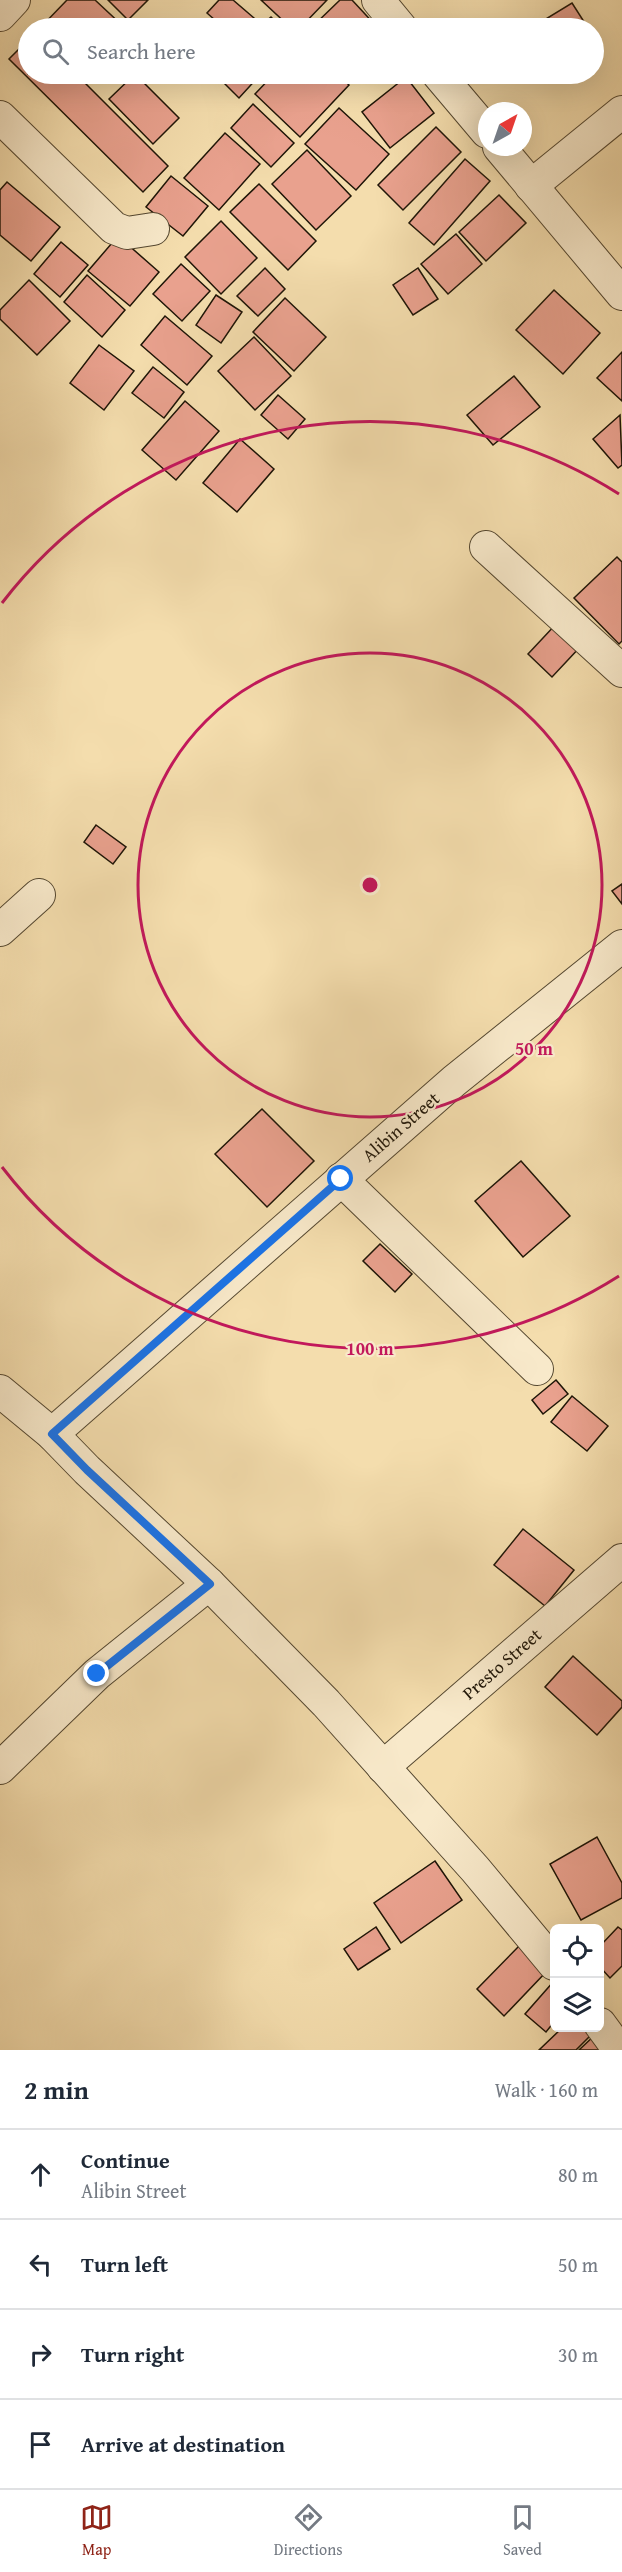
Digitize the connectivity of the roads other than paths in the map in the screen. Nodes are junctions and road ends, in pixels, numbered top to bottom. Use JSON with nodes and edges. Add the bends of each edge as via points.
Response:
{"nodes":[{"id":1,"x":14,"y":0,"type":"edge"},
{"id":2,"x":378,"y":0,"type":"edge"},
{"id":3,"x":0,"y":15,"type":"edge"},
{"id":4,"x":393,"y":18,"type":"edge"},
{"id":5,"x":446,"y":84,"type":"edge"},
{"id":6,"x":622,"y":111,"type":"edge"},
{"id":7,"x":0,"y":117,"type":"edge"},
{"id":8,"x":478,"y":121,"type":"edge"},
{"id":9,"x":506,"y":156,"type":"edge"},
{"id":10,"x":531,"y":186,"type":"junction"},
{"id":11,"x":153,"y":229,"type":"dead end"},
{"id":12,"x":622,"y":294,"type":"edge"},
{"id":13,"x":486,"y":547,"type":"dead end"},
{"id":14,"x":622,"y":671,"type":"edge"},
{"id":15,"x":39,"y":895,"type":"dead end"},
{"id":16,"x":0,"y":930,"type":"edge"},
{"id":17,"x":622,"y":946,"type":"edge"},
{"id":18,"x":341,"y":1179,"type":"junction"},
{"id":19,"x":537,"y":1369,"type":"dead end"},
{"id":20,"x":0,"y":1391,"type":"edge"},
{"id":21,"x":52,"y":1434,"type":"junction"},
{"id":22,"x":622,"y":1560,"type":"edge"},
{"id":23,"x":210,"y":1584,"type":"junction"},
{"id":24,"x":383,"y":1767,"type":"junction"},
{"id":25,"x":0,"y":1768,"type":"edge"},
{"id":26,"x":550,"y":1958,"type":"edge"},
{"id":27,"x":604,"y":2029,"type":"edge"},
{"id":28,"x":619,"y":2050,"type":"edge"}],
"edges":[{"from":1,"to":3,"type":"street"},
{"from":2,"to":4,"type":"street"},
{"from":5,"to":8,"type":"street"},
{"from":6,"to":10,"type":"street"},
{"from":7,"to":11,"type":"street","via":[[114,228],[127,232]]},
{"from":9,"to":10,"type":"street"},
{"from":10,"to":12,"type":"street"},
{"from":13,"to":14,"type":"street"},
{"from":15,"to":16,"type":"street"},
{"from":17,"to":18,"type":"street","name":"Alibin Street","via":[[454,1081]]},
{"from":18,"to":19,"type":"street"},
{"from":18,"to":21,"type":"street","name":"Alibin Street"},
{"from":20,"to":21,"type":"street"},
{"from":21,"to":23,"type":"street"},
{"from":22,"to":24,"type":"street","name":"Presto Street"},
{"from":23,"to":24,"type":"street"},
{"from":23,"to":25,"type":"street","via":[[97,1674]]},
{"from":24,"to":26,"type":"street"},
{"from":27,"to":28,"type":"street"}]}
